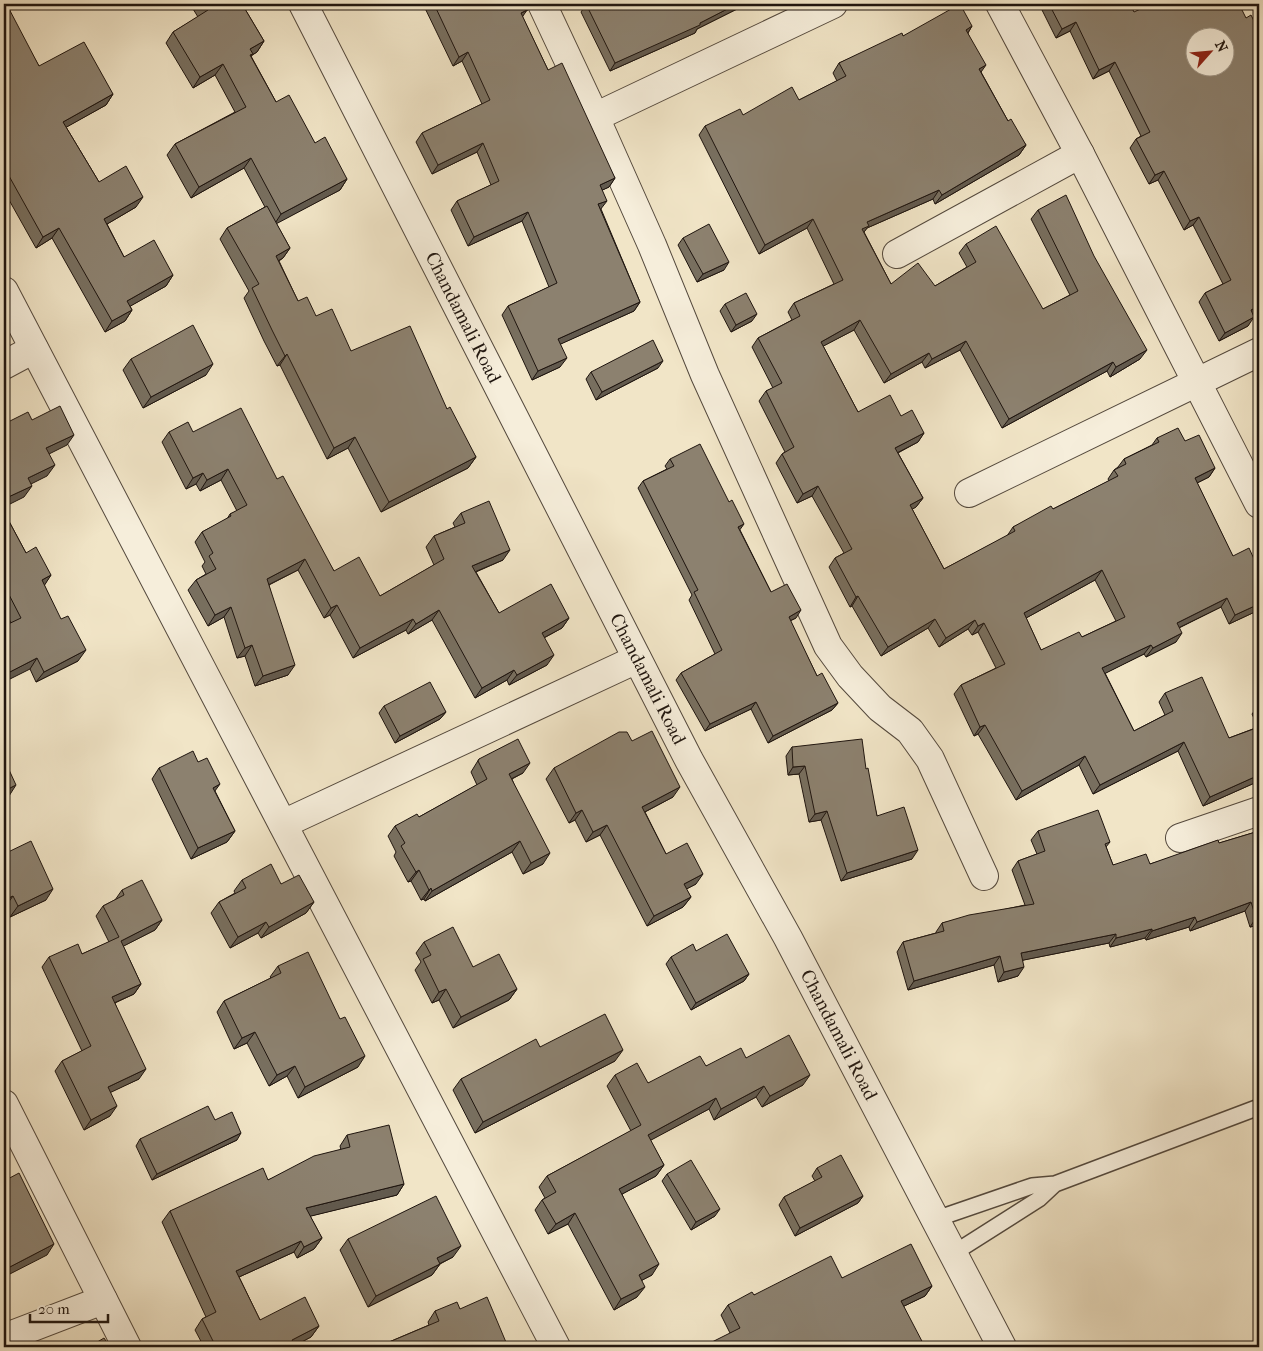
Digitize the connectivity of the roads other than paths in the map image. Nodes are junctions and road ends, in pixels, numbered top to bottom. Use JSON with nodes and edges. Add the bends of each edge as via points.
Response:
{"nodes":[{"id":1,"x":303,"y":4,"type":"edge"},
{"id":2,"x":542,"y":4,"type":"edge"},
{"id":3,"x":833,"y":4,"type":"edge"},
{"id":4,"x":1000,"y":4,"type":"edge"},
{"id":5,"x":595,"y":117,"type":"junction"},
{"id":6,"x":1080,"y":154,"type":"junction"},
{"id":7,"x":897,"y":254,"type":"dead end"},
{"id":8,"x":4,"y":291,"type":"edge"},
{"id":9,"x":34,"y":349,"type":"junction"},
{"id":10,"x":1259,"y":352,"type":"edge"},
{"id":11,"x":4,"y":366,"type":"edge"},
{"id":12,"x":1197,"y":383,"type":"junction"},
{"id":13,"x":969,"y":493,"type":"dead end"},
{"id":14,"x":1259,"y":504,"type":"edge"},
{"id":15,"x":637,"y":659,"type":"junction"},
{"id":16,"x":1259,"y":811,"type":"edge"},
{"id":17,"x":283,"y":824,"type":"junction"},
{"id":18,"x":1180,"y":838,"type":"dead end"},
{"id":19,"x":984,"y":876,"type":"dead end"},
{"id":20,"x":4,"y":1104,"type":"edge"},
{"id":21,"x":1259,"y":1106,"type":"edge"},
{"id":22,"x":1056,"y":1184,"type":"junction"},
{"id":23,"x":936,"y":1219,"type":"junction"},
{"id":24,"x":954,"y":1253,"type":"junction"},
{"id":25,"x":103,"y":1300,"type":"junction"},
{"id":26,"x":4,"y":1338,"type":"edge"},
{"id":27,"x":127,"y":1347,"type":"edge"},
{"id":28,"x":556,"y":1347,"type":"edge"},
{"id":29,"x":1002,"y":1347,"type":"edge"}],
"edges":[{"from":1,"to":15,"type":"street","name":"Chandamali Road"},
{"from":2,"to":5,"type":"street"},
{"from":3,"to":5,"type":"street"},
{"from":4,"to":6,"type":"street"},
{"from":5,"to":19,"type":"street","via":[[705,376],[828,646],[850,676],[880,708],[910,732],[930,759]]},
{"from":6,"to":7,"type":"street"},
{"from":6,"to":12,"type":"street"},
{"from":8,"to":9,"type":"street"},
{"from":9,"to":11,"type":"street"},
{"from":9,"to":17,"type":"street"},
{"from":10,"to":12,"type":"street"},
{"from":12,"to":13,"type":"street"},
{"from":12,"to":14,"type":"street"},
{"from":15,"to":17,"type":"street"},
{"from":15,"to":23,"type":"street","name":"Chandamali Road"},
{"from":16,"to":18,"type":"street"},
{"from":17,"to":28,"type":"street"},
{"from":20,"to":25,"type":"street"},
{"from":21,"to":22,"type":"lane"},
{"from":22,"to":23,"type":"lane","via":[[1032,1186]]},
{"from":22,"to":24,"type":"lane","via":[[1039,1199]]},
{"from":23,"to":24,"type":"street","name":"Chandamali Road"},
{"from":24,"to":29,"type":"street","name":"Chandamali Road"},
{"from":25,"to":26,"type":"street"},
{"from":25,"to":27,"type":"street"}]}
